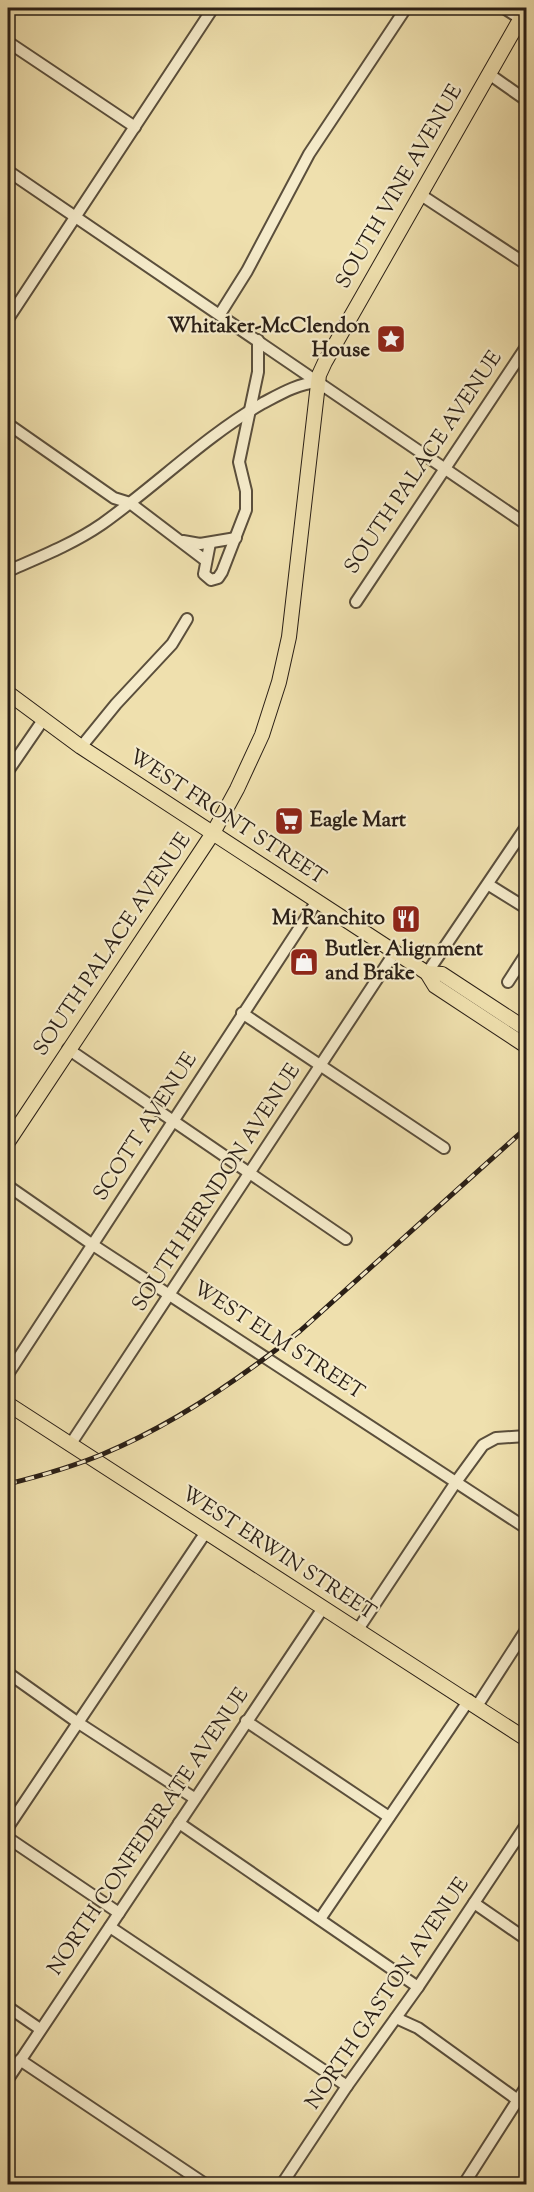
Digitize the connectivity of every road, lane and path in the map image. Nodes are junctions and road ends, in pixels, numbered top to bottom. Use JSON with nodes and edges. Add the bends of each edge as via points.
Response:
{"nodes":[{"id":1,"x":213,"y":8,"type":"edge"},
{"id":2,"x":406,"y":8,"type":"edge"},
{"id":3,"x":504,"y":8,"type":"edge"},
{"id":4,"x":524,"y":14,"type":"edge"},
{"id":5,"x":8,"y":42,"type":"edge"},
{"id":6,"x":489,"y":74,"type":"junction"},
{"id":7,"x":526,"y":100,"type":"edge"},
{"id":8,"x":135,"y":127,"type":"junction"},
{"id":9,"x":8,"y":171,"type":"edge"},
{"id":10,"x":421,"y":195,"type":"junction"},
{"id":11,"x":75,"y":218,"type":"junction"},
{"id":12,"x":526,"y":264,"type":"edge"},
{"id":13,"x":220,"y":314,"type":"junction"},
{"id":14,"x":8,"y":319,"type":"edge"},
{"id":15,"x":258,"y":340,"type":"junction"},
{"id":16,"x":526,"y":347,"type":"edge"},
{"id":17,"x":318,"y":382,"type":"junction"},
{"id":18,"x":250,"y":411,"type":"junction"},
{"id":19,"x":8,"y":424,"type":"edge"},
{"id":20,"x":445,"y":470,"type":"junction"},
{"id":21,"x":130,"y":503,"type":"junction"},
{"id":22,"x":526,"y":524,"type":"edge"},
{"id":23,"x":236,"y":538,"type":"junction"},
{"id":24,"x":177,"y":539,"type":"junction"},
{"id":25,"x":210,"y":543,"type":"junction"},
{"id":26,"x":205,"y":560,"type":"junction"},
{"id":27,"x":8,"y":571,"type":"edge"},
{"id":28,"x":356,"y":602,"type":"dead end"},
{"id":29,"x":187,"y":619,"type":"dead end"},
{"id":30,"x":8,"y":693,"type":"edge"},
{"id":31,"x":43,"y":720,"type":"junction"},
{"id":32,"x":81,"y":747,"type":"junction"},
{"id":33,"x":8,"y":771,"type":"edge"},
{"id":34,"x":526,"y":827,"type":"edge"},
{"id":35,"x":213,"y":833,"type":"junction"},
{"id":36,"x":489,"y":885,"type":"junction"},
{"id":37,"x":317,"y":901,"type":"junction"},
{"id":38,"x":526,"y":908,"type":"edge"},
{"id":39,"x":396,"y":952,"type":"junction"},
{"id":40,"x":526,"y":954,"type":"edge"},
{"id":41,"x":427,"y":973,"type":"junction"},
{"id":42,"x":508,"y":982,"type":"dead end"},
{"id":43,"x":242,"y":1013,"type":"junction"},
{"id":44,"x":526,"y":1029,"type":"edge"},
{"id":45,"x":526,"y":1046,"type":"edge"},
{"id":46,"x":68,"y":1049,"type":"junction"},
{"id":47,"x":320,"y":1067,"type":"junction"},
{"id":48,"x":174,"y":1121,"type":"junction"},
{"id":49,"x":8,"y":1142,"type":"edge"},
{"id":50,"x":444,"y":1148,"type":"dead end"},
{"id":51,"x":251,"y":1173,"type":"junction"},
{"id":52,"x":8,"y":1186,"type":"edge"},
{"id":53,"x":346,"y":1239,"type":"dead end"},
{"id":54,"x":93,"y":1245,"type":"junction"},
{"id":55,"x":170,"y":1294,"type":"junction"},
{"id":56,"x":8,"y":1374,"type":"edge"},
{"id":57,"x":8,"y":1404,"type":"edge"},
{"id":58,"x":526,"y":1436,"type":"edge"},
{"id":59,"x":70,"y":1445,"type":"junction"},
{"id":60,"x":456,"y":1482,"type":"junction"},
{"id":61,"x":526,"y":1528,"type":"edge"},
{"id":62,"x":206,"y":1532,"type":"junction"},
{"id":63,"x":323,"y":1608,"type":"junction"},
{"id":64,"x":526,"y":1630,"type":"edge"},
{"id":65,"x":357,"y":1631,"type":"junction"},
{"id":66,"x":8,"y":1673,"type":"edge"},
{"id":67,"x":473,"y":1703,"type":"junction"},
{"id":68,"x":246,"y":1721,"type":"junction"},
{"id":69,"x":77,"y":1722,"type":"junction"},
{"id":70,"x":526,"y":1739,"type":"edge"},
{"id":71,"x":194,"y":1798,"type":"junction"},
{"id":72,"x":389,"y":1817,"type":"junction"},
{"id":73,"x":179,"y":1823,"type":"junction"},
{"id":74,"x":526,"y":1825,"type":"edge"},
{"id":75,"x":8,"y":1827,"type":"edge"},
{"id":76,"x":8,"y":1839,"type":"edge"},
{"id":77,"x":474,"y":1903,"type":"junction"},
{"id":78,"x":119,"y":1913,"type":"junction"},
{"id":79,"x":320,"y":1919,"type":"junction"},
{"id":80,"x":110,"y":1927,"type":"junction"},
{"id":81,"x":526,"y":1939,"type":"edge"},
{"id":82,"x":418,"y":1987,"type":"junction"},
{"id":83,"x":8,"y":2007,"type":"edge"},
{"id":84,"x":396,"y":2018,"type":"junction"},
{"id":85,"x":40,"y":2029,"type":"junction"},
{"id":86,"x":20,"y":2060,"type":"junction"},
{"id":87,"x":8,"y":2079,"type":"edge"},
{"id":88,"x":347,"y":2086,"type":"junction"},
{"id":89,"x":526,"y":2087,"type":"edge"},
{"id":90,"x":522,"y":2103,"type":"edge"},
{"id":91,"x":205,"y":2184,"type":"edge"},
{"id":92,"x":282,"y":2184,"type":"edge"},
{"id":93,"x":464,"y":2184,"type":"edge"}],
"edges":[{"from":1,"to":8,"type":"street"},
{"from":2,"to":13,"type":"street","via":[[309,154],[248,270]]},
{"from":3,"to":4,"type":"street"},
{"from":4,"to":6,"type":"main road","name":"SOUTH VINE AVENUE"},
{"from":5,"to":8,"type":"street"},
{"from":6,"to":7,"type":"street"},
{"from":6,"to":10,"type":"main road","name":"SOUTH VINE AVENUE"},
{"from":8,"to":11,"type":"street"},
{"from":9,"to":11,"type":"street"},
{"from":10,"to":12,"type":"street"},
{"from":10,"to":17,"type":"main road","name":"SOUTH VINE AVENUE","via":[[325,362]]},
{"from":11,"to":13,"type":"street"},
{"from":11,"to":14,"type":"street"},
{"from":13,"to":15,"type":"street"},
{"from":15,"to":17,"type":"street"},
{"from":15,"to":18,"type":"street","via":[[258,372]]},
{"from":16,"to":20,"type":"street","name":"SOUTH PALACE AVENUE"},
{"from":17,"to":18,"type":"street","via":[[296,386]]},
{"from":17,"to":20,"type":"street"},
{"from":17,"to":35,"type":"main road","name":"SOUTH PALACE AVENUE","via":[[284,665],[259,743]]},
{"from":18,"to":21,"type":"street","via":[[190,453]]},
{"from":18,"to":23,"type":"street","via":[[239,462],[246,510]]},
{"from":19,"to":21,"type":"street","via":[[114,498]]},
{"from":20,"to":22,"type":"street"},
{"from":20,"to":28,"type":"street","name":"SOUTH PALACE AVENUE"},
{"from":21,"to":24,"type":"street"},
{"from":21,"to":27,"type":"street","via":[[80,538]]},
{"from":23,"to":25,"type":"street"},
{"from":23,"to":26,"type":"street","via":[[218,578],[211,580],[204,574]]},
{"from":24,"to":25,"type":"street"},
{"from":24,"to":26,"type":"street"},
{"from":25,"to":26,"type":"street"},
{"from":29,"to":32,"type":"street","via":[[172,644]]},
{"from":30,"to":31,"type":"main road","name":"WEST FRONT STREET"},
{"from":31,"to":32,"type":"main road","name":"WEST FRONT STREET"},
{"from":31,"to":33,"type":"street"},
{"from":32,"to":35,"type":"main road","name":"WEST FRONT STREET"},
{"from":34,"to":36,"type":"street"},
{"from":35,"to":37,"type":"main road","name":"WEST FRONT STREET"},
{"from":35,"to":46,"type":"main road","name":"SOUTH PALACE AVENUE"},
{"from":36,"to":38,"type":"street"},
{"from":36,"to":41,"type":"street"},
{"from":37,"to":39,"type":"main road","name":"WEST FRONT STREET"},
{"from":37,"to":43,"type":"street","name":"SCOTT AVENUE"},
{"from":39,"to":41,"type":"main road","name":"WEST FRONT STREET"},
{"from":39,"to":47,"type":"street","name":"SOUTH HERNDON AVENUE"},
{"from":40,"to":42,"type":"street"},
{"from":41,"to":44,"type":"main road","name":"WEST FRONT STREET","via":[[442,974]]},
{"from":41,"to":45,"type":"main road","name":"WEST FRONT STREET","via":[[435,986]]},
{"from":43,"to":47,"type":"street"},
{"from":43,"to":48,"type":"street","name":"SCOTT AVENUE"},
{"from":46,"to":48,"type":"street"},
{"from":46,"to":49,"type":"main road","name":"SOUTH PALACE AVENUE"},
{"from":47,"to":50,"type":"street"},
{"from":47,"to":51,"type":"street","name":"SOUTH HERNDON AVENUE"},
{"from":48,"to":51,"type":"street"},
{"from":48,"to":54,"type":"street","name":"SCOTT AVENUE"},
{"from":51,"to":53,"type":"street"},
{"from":51,"to":55,"type":"street","name":"SOUTH HERNDON AVENUE"},
{"from":52,"to":54,"type":"street","name":"WEST ELM STREET"},
{"from":54,"to":55,"type":"street","name":"WEST ELM STREET"},
{"from":54,"to":56,"type":"street","name":"SCOTT AVENUE"},
{"from":55,"to":59,"type":"street","name":"SOUTH HERNDON AVENUE"},
{"from":55,"to":60,"type":"street","name":"WEST ELM STREET"},
{"from":57,"to":59,"type":"main road","name":"WEST ERWIN STREET"},
{"from":58,"to":60,"type":"street","via":[[489,1441]]},
{"from":59,"to":62,"type":"main road","name":"WEST ERWIN STREET"},
{"from":60,"to":61,"type":"street","name":"WEST ELM STREET"},
{"from":60,"to":65,"type":"street"},
{"from":62,"to":63,"type":"main road","name":"WEST ERWIN STREET"},
{"from":62,"to":69,"type":"street"},
{"from":63,"to":65,"type":"main road","name":"WEST ERWIN STREET"},
{"from":63,"to":68,"type":"street","name":"NORTH CONFEDERATE AVENUE"},
{"from":64,"to":67,"type":"street"},
{"from":65,"to":67,"type":"main road","name":"WEST ERWIN STREET"},
{"from":66,"to":69,"type":"street"},
{"from":67,"to":70,"type":"main road","name":"WEST ERWIN STREET"},
{"from":67,"to":72,"type":"street"},
{"from":68,"to":71,"type":"street","name":"NORTH CONFEDERATE AVENUE"},
{"from":68,"to":72,"type":"street"},
{"from":69,"to":71,"type":"street"},
{"from":69,"to":75,"type":"street"},
{"from":71,"to":73,"type":"street","name":"NORTH CONFEDERATE AVENUE"},
{"from":72,"to":79,"type":"street"},
{"from":73,"to":78,"type":"street","name":"NORTH CONFEDERATE AVENUE"},
{"from":73,"to":79,"type":"street"},
{"from":74,"to":77,"type":"street","name":"NORTH GASTON AVENUE"},
{"from":76,"to":78,"type":"street"},
{"from":77,"to":81,"type":"street"},
{"from":77,"to":82,"type":"street","name":"NORTH GASTON AVENUE"},
{"from":78,"to":80,"type":"street","name":"NORTH CONFEDERATE AVENUE"},
{"from":79,"to":82,"type":"street"},
{"from":80,"to":85,"type":"street","name":"NORTH CONFEDERATE AVENUE"},
{"from":80,"to":88,"type":"street"},
{"from":82,"to":84,"type":"street","name":"NORTH GASTON AVENUE"},
{"from":83,"to":85,"type":"street"},
{"from":84,"to":88,"type":"street","name":"NORTH GASTON AVENUE"},
{"from":84,"to":90,"type":"street","via":[[418,2028]]},
{"from":85,"to":86,"type":"street","name":"NORTH CONFEDERATE AVENUE"},
{"from":86,"to":87,"type":"street","name":"NORTH CONFEDERATE AVENUE"},
{"from":86,"to":91,"type":"street"},
{"from":88,"to":92,"type":"street","name":"NORTH GASTON AVENUE"},
{"from":89,"to":90,"type":"street"},
{"from":90,"to":93,"type":"street"}]}
